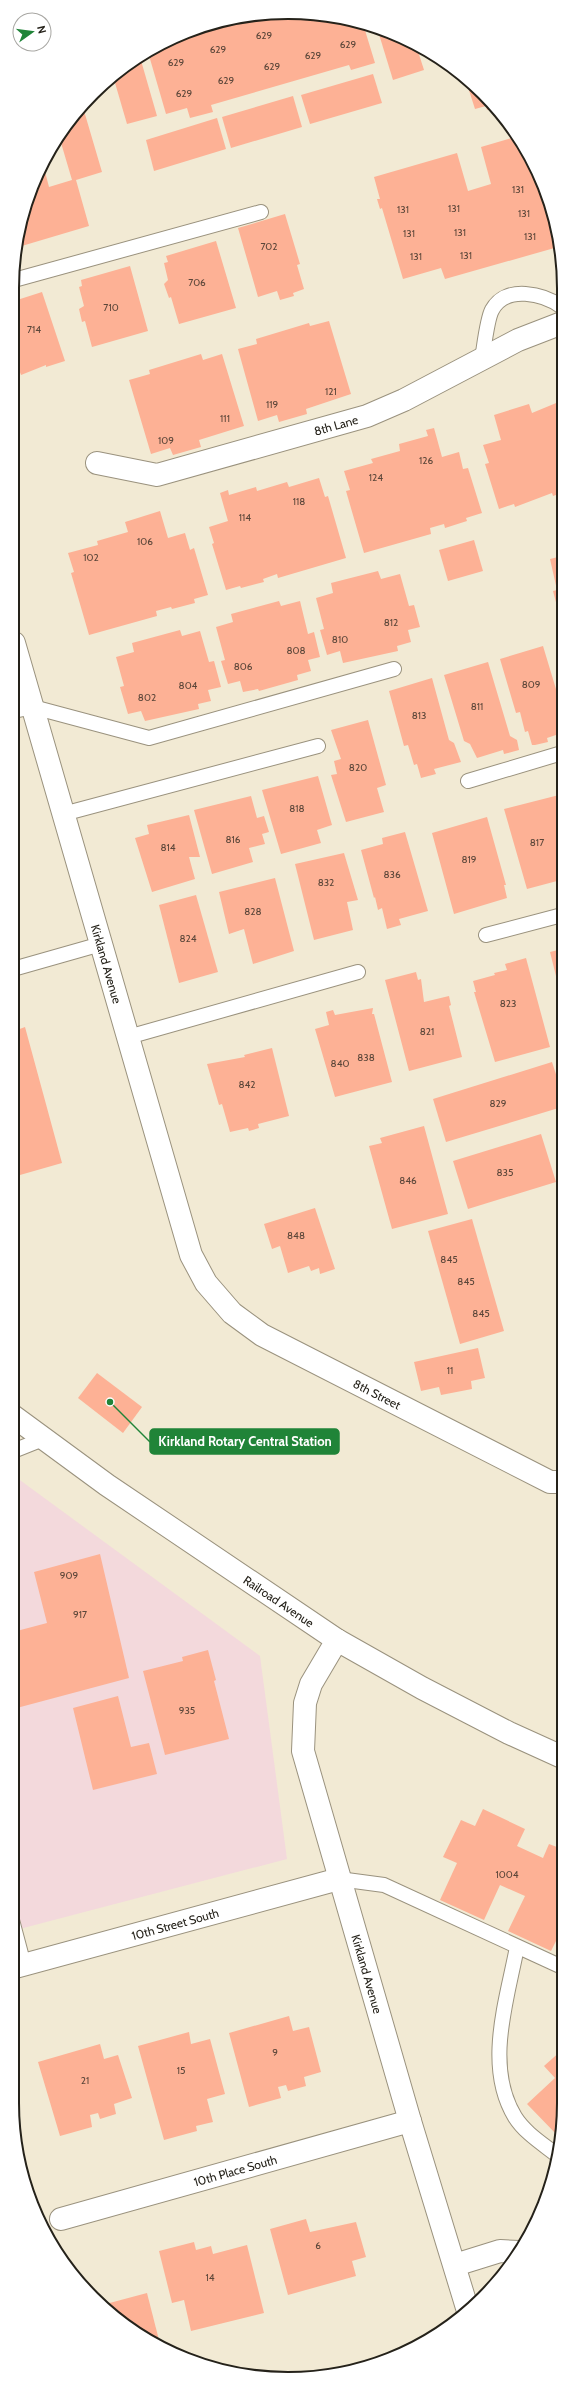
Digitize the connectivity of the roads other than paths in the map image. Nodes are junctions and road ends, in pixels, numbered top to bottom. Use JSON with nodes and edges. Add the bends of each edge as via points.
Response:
{"nodes":[{"id":1,"x":261,"y":212,"type":"dead end"},
{"id":2,"x":20,"y":278,"type":"edge"},
{"id":3,"x":557,"y":304,"type":"edge"},
{"id":4,"x":557,"y":325,"type":"edge"},
{"id":5,"x":482,"y":359,"type":"junction"},
{"id":6,"x":97,"y":463,"type":"dead end"},
{"id":7,"x":394,"y":669,"type":"dead end"},
{"id":8,"x":19,"y":680,"type":"edge"},
{"id":9,"x":23,"y":709,"type":"edge"},
{"id":10,"x":318,"y":746,"type":"dead end"},
{"id":11,"x":557,"y":755,"type":"edge"},
{"id":12,"x":468,"y":781,"type":"dead end"},
{"id":13,"x":63,"y":814,"type":"junction"},
{"id":14,"x":557,"y":916,"type":"edge"},
{"id":15,"x":486,"y":935,"type":"dead end"},
{"id":16,"x":101,"y":944,"type":"junction"},
{"id":17,"x":19,"y":968,"type":"edge"},
{"id":18,"x":358,"y":972,"type":"dead end"},
{"id":19,"x":128,"y":1037,"type":"junction"},
{"id":20,"x":206,"y":1283,"type":"joint"},
{"id":21,"x":19,"y":1421,"type":"edge"},
{"id":22,"x":43,"y":1439,"type":"junction"},
{"id":23,"x":19,"y":1449,"type":"edge"},
{"id":24,"x":557,"y":1482,"type":"edge"},
{"id":25,"x":337,"y":1640,"type":"junction"},
{"id":26,"x":557,"y":1755,"type":"edge"},
{"id":27,"x":339,"y":1879,"type":"junction"},
{"id":28,"x":517,"y":1947,"type":"junction"},
{"id":29,"x":557,"y":1965,"type":"edge"},
{"id":30,"x":19,"y":1966,"type":"edge"},
{"id":31,"x":410,"y":2121,"type":"junction"},
{"id":32,"x":553,"y":2152,"type":"edge"},
{"id":33,"x":61,"y":2219,"type":"dead end"},
{"id":34,"x":512,"y":2252,"type":"edge"},
{"id":35,"x":455,"y":2265,"type":"junction"},
{"id":36,"x":466,"y":2304,"type":"edge"}],
"edges":[{"from":1,"to":2,"type":"lane"},
{"from":3,"to":5,"type":"lane","via":[[550,299],[525,293],[505,298],[492,310]]},
{"from":4,"to":5,"type":"street","name":"8th Lane","via":[[518,340]]},
{"from":5,"to":6,"type":"street","name":"8th Lane","via":[[404,400],[367,416],[158,475]]},
{"from":7,"to":9,"type":"lane","via":[[149,738]]},
{"from":8,"to":9,"type":"street","name":"Kirkland Avenue"},
{"from":9,"to":13,"type":"street","name":"Kirkland Avenue"},
{"from":10,"to":13,"type":"lane"},
{"from":11,"to":12,"type":"lane"},
{"from":13,"to":16,"type":"street","name":"Kirkland Avenue"},
{"from":14,"to":15,"type":"lane"},
{"from":16,"to":17,"type":"lane"},
{"from":16,"to":19,"type":"street","name":"Kirkland Avenue"},
{"from":18,"to":19,"type":"lane"},
{"from":19,"to":20,"type":"street","name":"Kirkland Avenue","via":[[191,1255]]},
{"from":20,"to":24,"type":"street","name":"8th Street","via":[[232,1313],[262,1335],[550,1482]]},
{"from":21,"to":22,"type":"street","name":"Railroad Avenue"},
{"from":22,"to":23,"type":"lane"},
{"from":22,"to":25,"type":"street","name":"Railroad Avenue","via":[[106,1485]]},
{"from":25,"to":26,"type":"street","name":"Railroad Avenue","via":[[422,1688]]},
{"from":25,"to":27,"type":"street","name":"Kirkland Avenue","via":[[311,1684],[305,1704],[303,1751]]},
{"from":27,"to":28,"type":"lane","via":[[384,1885]]},
{"from":27,"to":30,"type":"street","name":"10th Street South"},
{"from":27,"to":31,"type":"street","name":"Kirkland Avenue"},
{"from":28,"to":29,"type":"lane"},
{"from":28,"to":32,"type":"lane","via":[[499,2043],[499,2066],[504,2091],[515,2117],[530,2134]]},
{"from":31,"to":33,"type":"street","name":"10th Place South"},
{"from":31,"to":35,"type":"street","name":"Kirkland Avenue"},
{"from":34,"to":35,"type":"street","via":[[500,2251]]},
{"from":35,"to":36,"type":"street","name":"Kirkland Avenue"}]}
